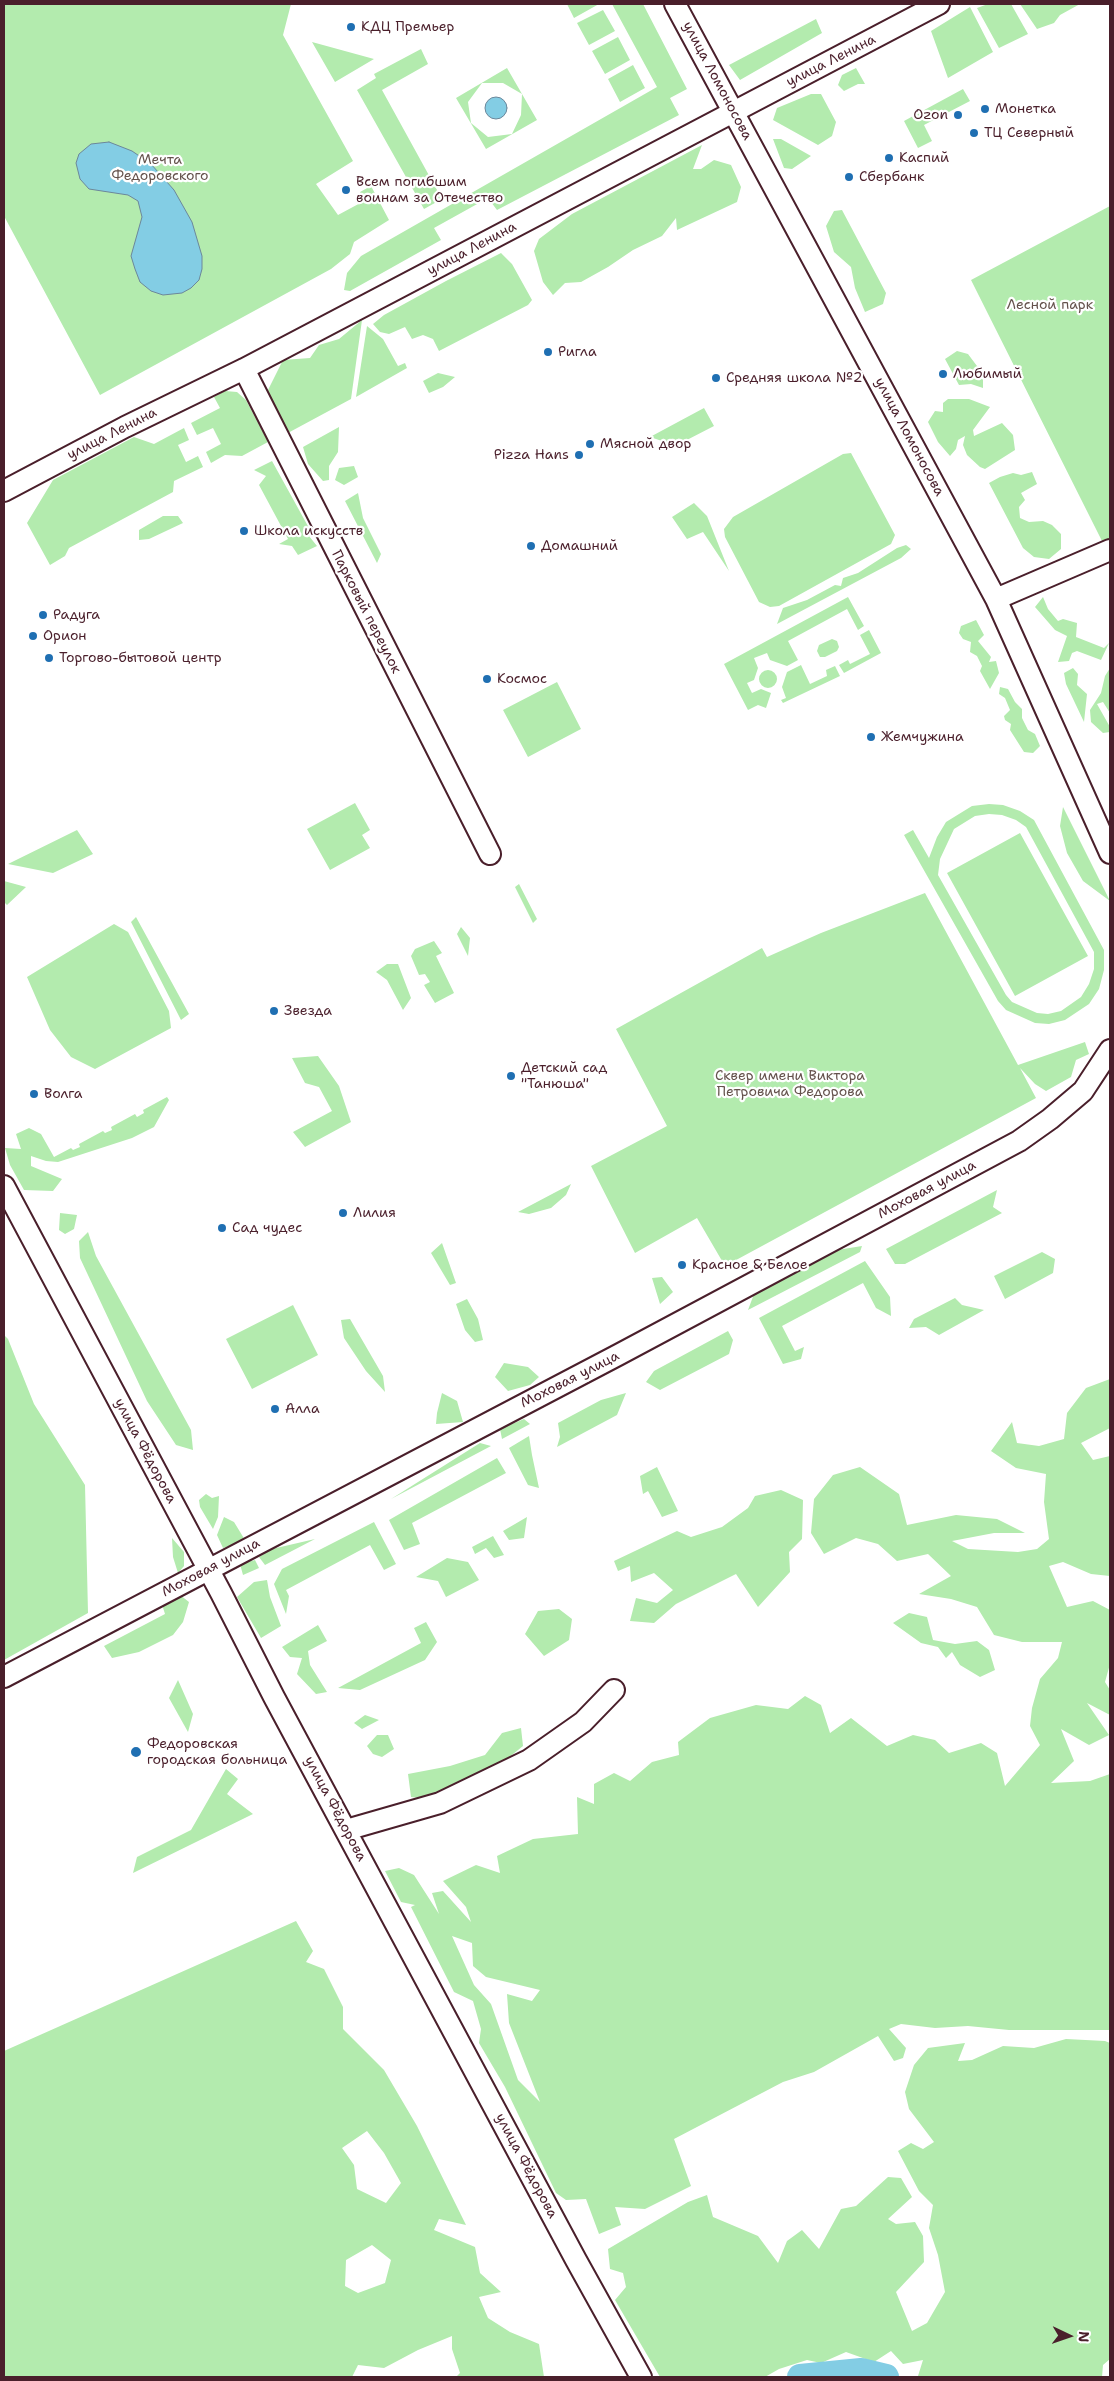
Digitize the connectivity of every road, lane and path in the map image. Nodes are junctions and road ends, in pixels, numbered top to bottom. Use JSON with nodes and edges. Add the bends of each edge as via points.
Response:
{"nodes":[{"id":1,"x":675,"y":4,"type":"edge"},
{"id":2,"x":939,"y":4,"type":"edge"},
{"id":3,"x":733,"y":111,"type":"junction"},
{"id":4,"x":244,"y":369,"type":"junction"},
{"id":5,"x":4,"y":491,"type":"edge"},
{"id":6,"x":1110,"y":550,"type":"edge"},
{"id":7,"x":996,"y":599,"type":"junction"},
{"id":8,"x":1110,"y":853,"type":"edge"},
{"id":9,"x":490,"y":854,"type":"dead end"},
{"id":10,"x":1110,"y":1050,"type":"edge"},
{"id":11,"x":4,"y":1186,"type":"edge"},
{"id":12,"x":207,"y":1570,"type":"junction"},
{"id":13,"x":4,"y":1677,"type":"edge"},
{"id":14,"x":614,"y":1690,"type":"dead end"},
{"id":15,"x":346,"y":1830,"type":"junction"},
{"id":16,"x":641,"y":2377,"type":"edge"}],
"edges":[{"from":1,"to":3,"type":"street","name":"улица Ломоносова"},
{"from":2,"to":3,"type":"street","name":"улица Ленина"},
{"from":3,"to":4,"type":"street","name":"улица Ленина"},
{"from":3,"to":7,"type":"street","name":"улица Ломоносова"},
{"from":4,"to":5,"type":"street","name":"улица Ленина"},
{"from":4,"to":9,"type":"street","name":"Парковый переулок"},
{"from":6,"to":7,"type":"street"},
{"from":7,"to":8,"type":"street","name":"улица Ломоносова"},
{"from":10,"to":12,"type":"street","name":"Моховая улица","via":[[1083,1091],[1018,1141]]},
{"from":11,"to":12,"type":"street","name":"улица Фёдорова"},
{"from":12,"to":13,"type":"street","name":"Моховая улица"},
{"from":12,"to":15,"type":"street","name":"улица Фёдорова"},
{"from":14,"to":15,"type":"street","via":[[583,1722],[529,1760],[440,1803]]},
{"from":15,"to":16,"type":"street","name":"улица Фёдорова"}]}
